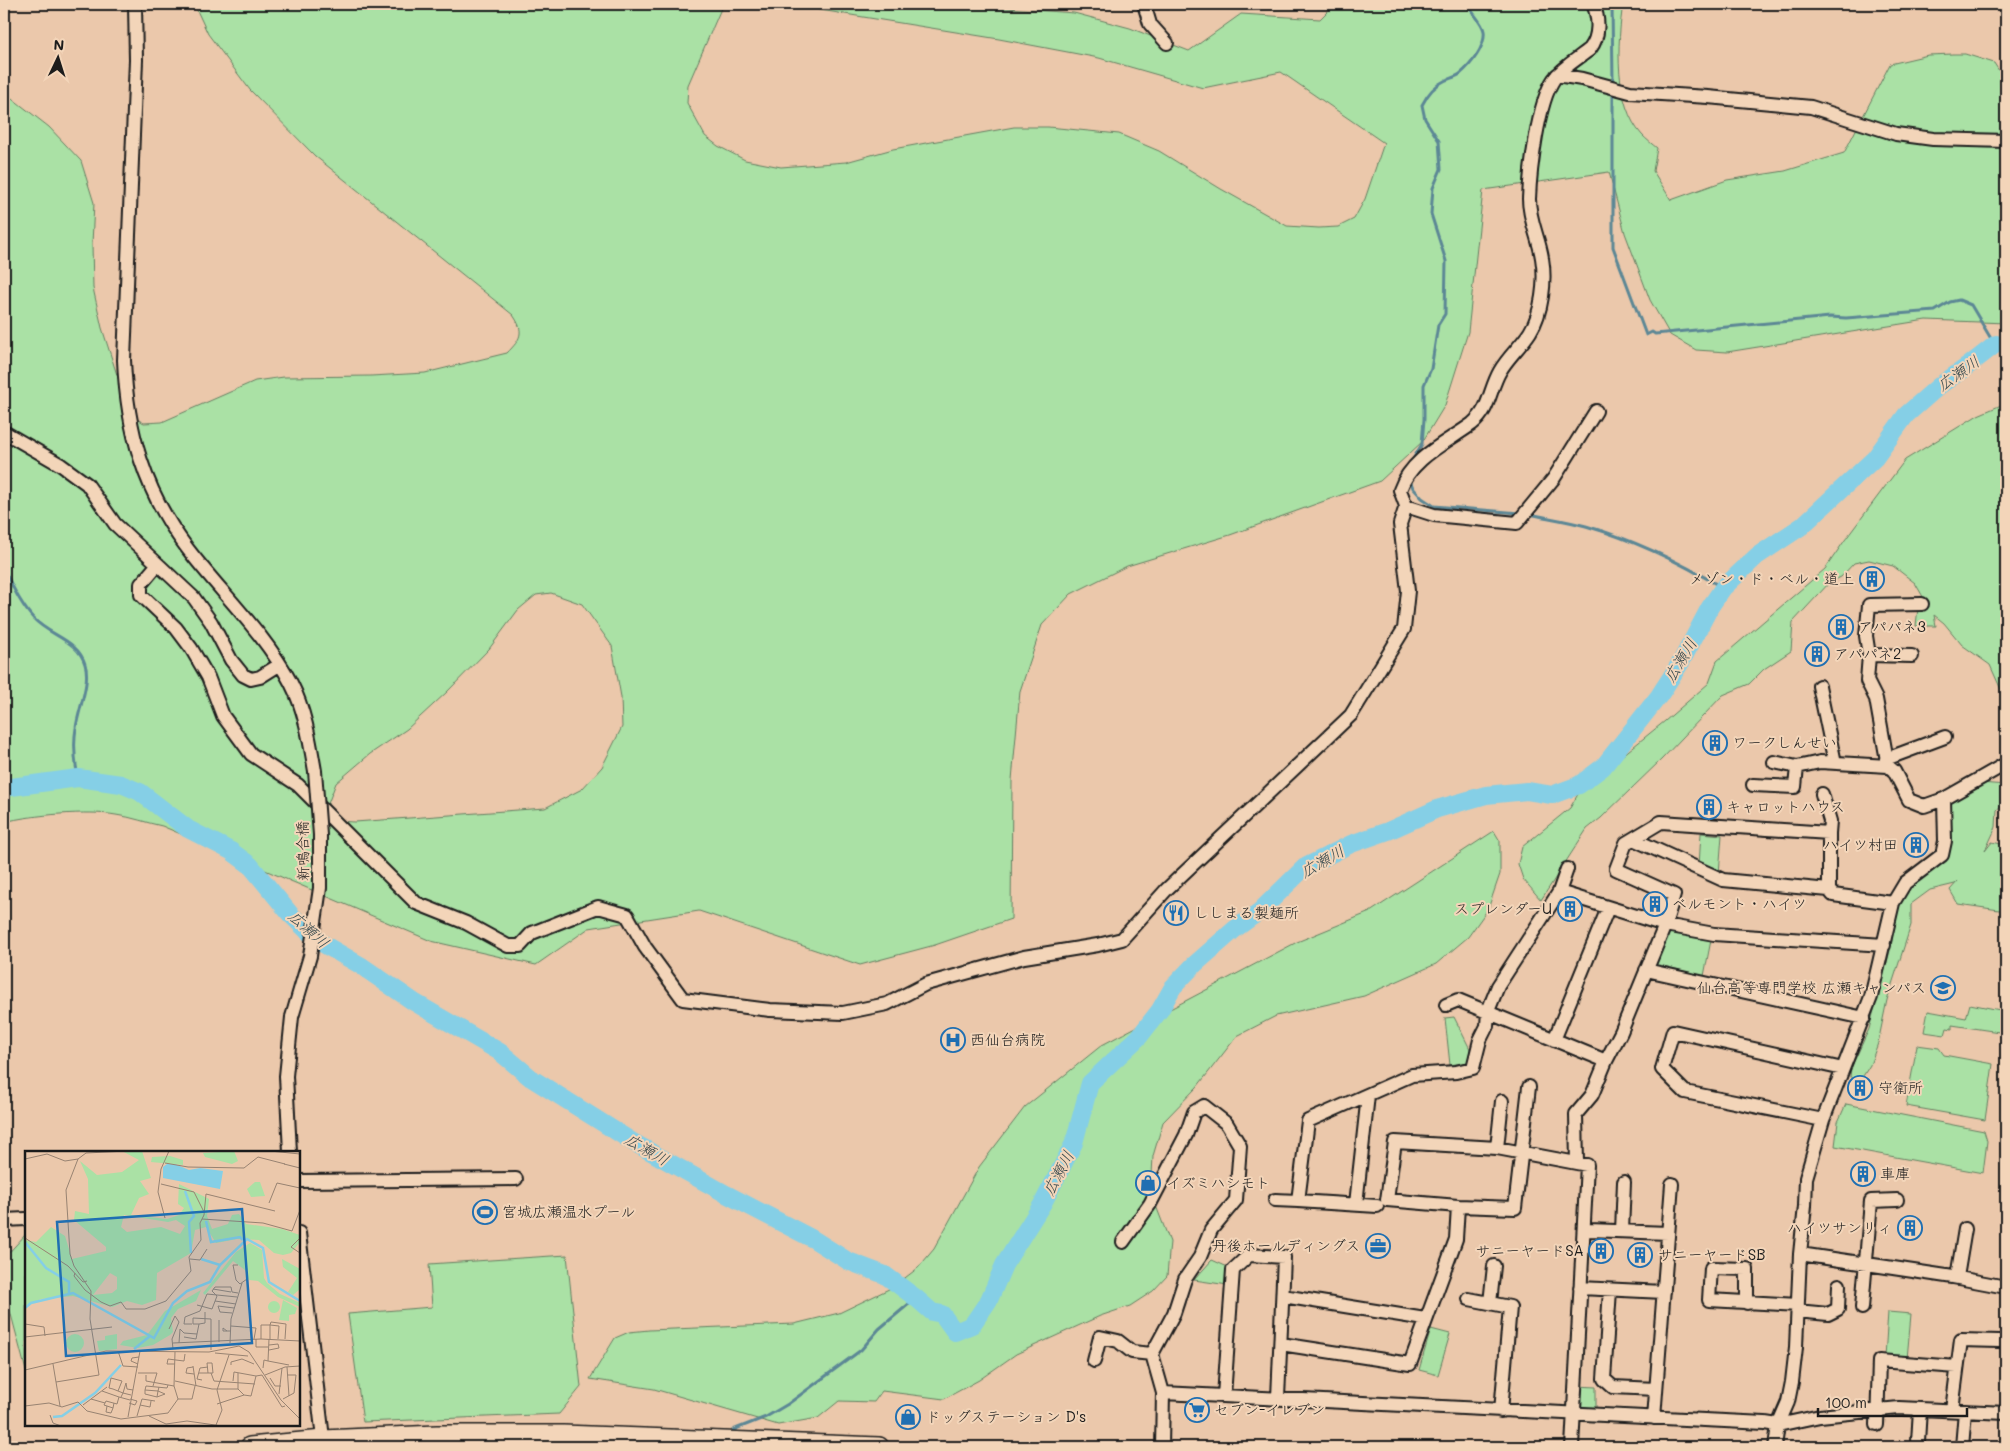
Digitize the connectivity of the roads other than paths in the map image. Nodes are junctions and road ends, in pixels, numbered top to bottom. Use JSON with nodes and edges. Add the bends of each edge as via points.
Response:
{"nodes":[{"id":1,"x":135,"y":4,"type":"edge"},
{"id":2,"x":1144,"y":4,"type":"edge"},
{"id":3,"x":1594,"y":4,"type":"edge"},
{"id":4,"x":1167,"y":42,"type":"dead end"},
{"id":5,"x":1557,"y":75,"type":"junction"},
{"id":6,"x":2006,"y":141,"type":"edge"},
{"id":7,"x":1596,"y":411,"type":"dead end"},
{"id":8,"x":4,"y":432,"type":"edge"},
{"id":9,"x":1406,"y":506,"type":"junction"},
{"id":10,"x":158,"y":564,"type":"junction"},
{"id":11,"x":1922,"y":604,"type":"dead end"},
{"id":12,"x":1869,"y":655,"type":"junction"},
{"id":13,"x":1912,"y":656,"type":"dead end"},
{"id":14,"x":279,"y":665,"type":"junction"},
{"id":15,"x":1819,"y":686,"type":"dead end"},
{"id":16,"x":1945,"y":737,"type":"dead end"},
{"id":17,"x":1774,"y":762,"type":"dead end"},
{"id":18,"x":1835,"y":762,"type":"junction"},
{"id":19,"x":1887,"y":762,"type":"junction"},
{"id":20,"x":2002,"y":766,"type":"dead end"},
{"id":21,"x":1797,"y":767,"type":"junction"},
{"id":22,"x":1753,"y":784,"type":"dead end"},
{"id":23,"x":1822,"y":794,"type":"dead end"},
{"id":24,"x":1944,"y":798,"type":"junction"},
{"id":25,"x":1829,"y":833,"type":"junction"},
{"id":26,"x":1633,"y":839,"type":"junction"},
{"id":27,"x":1567,"y":869,"type":"dead end"},
{"id":28,"x":1829,"y":890,"type":"junction"},
{"id":29,"x":1559,"y":892,"type":"junction"},
{"id":30,"x":1894,"y":903,"type":"junction"},
{"id":31,"x":1608,"y":908,"type":"junction"},
{"id":32,"x":1665,"y":924,"type":"junction"},
{"id":33,"x":1884,"y":945,"type":"junction"},
{"id":34,"x":1646,"y":970,"type":"junction"},
{"id":35,"x":1446,"y":1005,"type":"dead end"},
{"id":36,"x":1488,"y":1011,"type":"junction"},
{"id":37,"x":1864,"y":1018,"type":"junction"},
{"id":38,"x":1554,"y":1040,"type":"junction"},
{"id":39,"x":1606,"y":1061,"type":"junction"},
{"id":40,"x":1843,"y":1069,"type":"junction"},
{"id":41,"x":1529,"y":1087,"type":"dead end"},
{"id":42,"x":1368,"y":1095,"type":"junction"},
{"id":43,"x":1502,"y":1101,"type":"dead end"},
{"id":44,"x":1823,"y":1120,"type":"junction"},
{"id":45,"x":1496,"y":1148,"type":"junction"},
{"id":46,"x":290,"y":1151,"type":"edge"},
{"id":47,"x":1520,"y":1154,"type":"junction"},
{"id":48,"x":1577,"y":1163,"type":"junction"},
{"id":49,"x":516,"y":1179,"type":"dead end"},
{"id":50,"x":300,"y":1181,"type":"edge"},
{"id":51,"x":1624,"y":1182,"type":"dead end"},
{"id":52,"x":1672,"y":1184,"type":"dead end"},
{"id":53,"x":1275,"y":1200,"type":"dead end"},
{"id":54,"x":1897,"y":1200,"type":"dead end"},
{"id":55,"x":1298,"y":1201,"type":"junction"},
{"id":56,"x":1356,"y":1204,"type":"junction"},
{"id":57,"x":1377,"y":1206,"type":"dead end"},
{"id":58,"x":1458,"y":1206,"type":"junction"},
{"id":59,"x":25,"y":1219,"type":"edge"},
{"id":60,"x":4,"y":1220,"type":"edge"},
{"id":61,"x":1965,"y":1228,"type":"dead end"},
{"id":62,"x":1588,"y":1230,"type":"dead end"},
{"id":63,"x":1622,"y":1231,"type":"junction"},
{"id":64,"x":1668,"y":1233,"type":"junction"},
{"id":65,"x":300,"y":1241,"type":"edge"},
{"id":66,"x":1123,"y":1242,"type":"dead end"},
{"id":67,"x":1800,"y":1254,"type":"junction"},
{"id":68,"x":1865,"y":1264,"type":"junction"},
{"id":69,"x":1494,"y":1266,"type":"dead end"},
{"id":70,"x":1958,"y":1277,"type":"junction"},
{"id":71,"x":1839,"y":1285,"type":"dead end"},
{"id":72,"x":2006,"y":1287,"type":"edge"},
{"id":73,"x":1580,"y":1288,"type":"junction"},
{"id":74,"x":1610,"y":1290,"type":"junction"},
{"id":75,"x":1664,"y":1292,"type":"junction"},
{"id":76,"x":1283,"y":1296,"type":"junction"},
{"id":77,"x":1469,"y":1299,"type":"dead end"},
{"id":78,"x":1490,"y":1303,"type":"junction"},
{"id":79,"x":1746,"y":1303,"type":"dead end"},
{"id":80,"x":1797,"y":1308,"type":"junction"},
{"id":81,"x":1862,"y":1308,"type":"dead end"},
{"id":82,"x":1425,"y":1319,"type":"junction"},
{"id":83,"x":1999,"y":1341,"type":"dead end"},
{"id":84,"x":1281,"y":1344,"type":"junction"},
{"id":85,"x":1152,"y":1354,"type":"junction"},
{"id":86,"x":1094,"y":1361,"type":"dead end"},
{"id":87,"x":1957,"y":1367,"type":"junction"},
{"id":88,"x":1656,"y":1389,"type":"junction"},
{"id":89,"x":1163,"y":1393,"type":"junction"},
{"id":90,"x":1224,"y":1396,"type":"junction"},
{"id":91,"x":1278,"y":1398,"type":"junction"},
{"id":92,"x":1920,"y":1409,"type":"junction"},
{"id":93,"x":1877,"y":1410,"type":"junction"},
{"id":94,"x":1500,"y":1411,"type":"junction"},
{"id":95,"x":1958,"y":1411,"type":"junction"},
{"id":96,"x":2006,"y":1413,"type":"edge"},
{"id":97,"x":1574,"y":1414,"type":"junction"},
{"id":98,"x":1654,"y":1418,"type":"junction"},
{"id":99,"x":1877,"y":1425,"type":"dead end"},
{"id":100,"x":1778,"y":1426,"type":"junction"},
{"id":101,"x":563,"y":1441,"type":"edge"},
{"id":102,"x":1918,"y":1442,"type":"dead end"},
{"id":103,"x":645,"y":1443,"type":"edge"},
{"id":104,"x":324,"y":1444,"type":"edge"},
{"id":105,"x":797,"y":1446,"type":"edge"},
{"id":106,"x":250,"y":1447,"type":"edge"},
{"id":107,"x":879,"y":1447,"type":"edge"},
{"id":108,"x":1162,"y":1447,"type":"edge"},
{"id":109,"x":1572,"y":1447,"type":"edge"},
{"id":110,"x":1775,"y":1447,"type":"edge"},
{"id":111,"x":1962,"y":1447,"type":"edge"}],
"edges":[{"from":1,"to":14,"type":"street","name":"新鳴合橋","via":[[136,60],[124,360],[130,426],[139,458],[167,518],[187,548],[258,632]]},
{"from":2,"to":4,"type":"street","via":[[1150,24]]},
{"from":3,"to":5,"type":"street","via":[[1598,26],[1594,43]]},
{"from":5,"to":6,"type":"street","via":[[1582,78],[1630,92],[1811,107],[1896,134],[1933,139]]},
{"from":5,"to":9,"type":"street","via":[[1544,103],[1530,186],[1529,209],[1543,268],[1535,322],[1499,373],[1481,415],[1417,463],[1406,476],[1400,490]]},
{"from":7,"to":9,"type":"street","via":[[1554,478],[1517,523],[1434,515]]},
{"from":8,"to":10,"type":"street","via":[[87,484],[115,524]]},
{"from":9,"to":10,"type":"street","via":[[1400,524],[1408,591],[1404,629],[1351,715],[1167,889],[1122,939],[997,964],[926,984],[887,1004],[842,1013],[779,1010],[684,999],[645,947],[627,916],[598,907],[532,933],[520,946],[508,946],[466,923],[416,903],[298,785],[251,754],[223,716],[195,654],[176,628],[141,595],[141,584]]},
{"from":10,"to":14,"type":"street","via":[[194,598],[243,675],[251,679],[260,677]]},
{"from":11,"to":12,"type":"street","via":[[1869,604],[1866,636]]},
{"from":12,"to":13,"type":"street"},
{"from":12,"to":19,"type":"street","via":[[1868,681],[1876,699]]},
{"from":14,"to":46,"type":"street","name":"新鳴合橋","bridge":true,"via":[[298,700],[316,771],[320,835],[320,888],[310,956],[292,1017],[286,1076]]},
{"from":15,"to":18,"type":"street"},
{"from":16,"to":19,"type":"street"},
{"from":17,"to":21,"type":"street"},
{"from":18,"to":19,"type":"street"},
{"from":18,"to":21,"type":"street"},
{"from":19,"to":24,"type":"street","via":[[1909,800],[1924,806]]},
{"from":20,"to":24,"type":"street"},
{"from":21,"to":22,"type":"street","via":[[1795,787]]},
{"from":23,"to":25,"type":"street","via":[[1830,821]]},
{"from":24,"to":30,"type":"street","via":[[1945,841],[1942,855],[1905,883]]},
{"from":25,"to":26,"type":"street","via":[[1661,822]]},
{"from":25,"to":28,"type":"street"},
{"from":26,"to":28,"type":"street","via":[[1723,880]]},
{"from":26,"to":32,"type":"street","via":[[1626,843],[1616,869],[1674,895]]},
{"from":27,"to":29,"type":"street"},
{"from":28,"to":30,"type":"street","via":[[1833,896]]},
{"from":29,"to":31,"type":"street"},
{"from":29,"to":36,"type":"street","via":[[1508,969]]},
{"from":30,"to":33,"type":"street"},
{"from":31,"to":32,"type":"street"},
{"from":31,"to":38,"type":"street"},
{"from":32,"to":33,"type":"street","via":[[1714,934]]},
{"from":32,"to":34,"type":"street"},
{"from":33,"to":37,"type":"street"},
{"from":34,"to":37,"type":"street"},
{"from":34,"to":39,"type":"street"},
{"from":35,"to":36,"type":"street","via":[[1458,1000]]},
{"from":36,"to":38,"type":"street"},
{"from":36,"to":42,"type":"street","via":[[1487,1026],[1473,1068],[1412,1075]]},
{"from":37,"to":40,"type":"street"},
{"from":38,"to":39,"type":"street"},
{"from":39,"to":48,"type":"street","via":[[1592,1095],[1576,1114]]},
{"from":40,"to":44,"type":"street"},
{"from":40,"to":44,"type":"street","via":[[1673,1032],[1662,1069],[1686,1092]]},
{"from":41,"to":47,"type":"street"},
{"from":42,"to":55,"type":"street","via":[[1308,1121]]},
{"from":42,"to":56,"type":"street"},
{"from":43,"to":45,"type":"street"},
{"from":44,"to":67,"type":"street","via":[[1806,1178]]},
{"from":45,"to":47,"type":"street"},
{"from":45,"to":58,"type":"street","via":[[1395,1142],[1387,1200]]},
{"from":47,"to":48,"type":"street"},
{"from":47,"to":58,"type":"street","via":[[1515,1208]]},
{"from":48,"to":73,"type":"street","via":[[1587,1165]]},
{"from":49,"to":50,"type":"street"},
{"from":51,"to":63,"type":"street"},
{"from":52,"to":64,"type":"street"},
{"from":53,"to":55,"type":"street"},
{"from":54,"to":68,"type":"street","via":[[1871,1201]]},
{"from":55,"to":56,"type":"street"},
{"from":56,"to":57,"type":"street"},
{"from":58,"to":82,"type":"street","via":[[1456,1239]]},
{"from":59,"to":60,"type":"street"},
{"from":61,"to":70,"type":"street"},
{"from":62,"to":63,"type":"street"},
{"from":63,"to":64,"type":"street"},
{"from":64,"to":75,"type":"street"},
{"from":65,"to":104,"type":"street"},
{"from":66,"to":85,"type":"street","via":[[1150,1204],[1186,1135],[1194,1112],[1204,1106],[1227,1124],[1240,1146],[1236,1200],[1210,1230],[1200,1257],[1185,1279],[1174,1313]]},
{"from":67,"to":68,"type":"street"},
{"from":67,"to":80,"type":"street"},
{"from":68,"to":70,"type":"street"},
{"from":68,"to":81,"type":"street"},
{"from":69,"to":78,"type":"street"},
{"from":70,"to":72,"type":"street"},
{"from":71,"to":80,"type":"street","via":[[1838,1309],[1828,1314]]},
{"from":73,"to":74,"type":"street"},
{"from":73,"to":97,"type":"street"},
{"from":74,"to":75,"type":"street"},
{"from":74,"to":88,"type":"street","via":[[1604,1379],[1612,1387]]},
{"from":75,"to":88,"type":"street"},
{"from":76,"to":82,"type":"street"},
{"from":76,"to":84,"type":"street"},
{"from":76,"to":90,"type":"street","via":[[1284,1257],[1249,1255],[1233,1270]]},
{"from":77,"to":78,"type":"street"},
{"from":78,"to":94,"type":"street","via":[[1510,1307]]},
{"from":79,"to":80,"type":"street"},
{"from":80,"to":100,"type":"street","via":[[1792,1385]]},
{"from":82,"to":84,"type":"street","via":[[1410,1364]]},
{"from":83,"to":87,"type":"street","via":[[1960,1340]]},
{"from":84,"to":91,"type":"street"},
{"from":85,"to":86,"type":"street","via":[[1132,1352],[1118,1341],[1100,1337]]},
{"from":85,"to":89,"type":"street"},
{"from":87,"to":93,"type":"street","via":[[1880,1361]]},
{"from":87,"to":95,"type":"street"},
{"from":88,"to":98,"type":"street"},
{"from":89,"to":90,"type":"street"},
{"from":89,"to":108,"type":"street"},
{"from":90,"to":91,"type":"street"},
{"from":91,"to":94,"type":"street"},
{"from":92,"to":93,"type":"street"},
{"from":92,"to":95,"type":"street"},
{"from":92,"to":102,"type":"street"},
{"from":93,"to":99,"type":"street"},
{"from":93,"to":100,"type":"street","via":[[1820,1416]]},
{"from":94,"to":97,"type":"street"},
{"from":95,"to":96,"type":"street"},
{"from":95,"to":111,"type":"street"},
{"from":97,"to":98,"type":"street"},
{"from":97,"to":109,"type":"street"},
{"from":98,"to":100,"type":"street"},
{"from":100,"to":110,"type":"street"},
{"from":101,"to":103,"type":"highway"},
{"from":101,"to":104,"type":"highway","via":[[437,1435]]},
{"from":103,"to":105,"type":"highway"},
{"from":104,"to":106,"type":"highway"},
{"from":105,"to":107,"type":"highway"}]}
